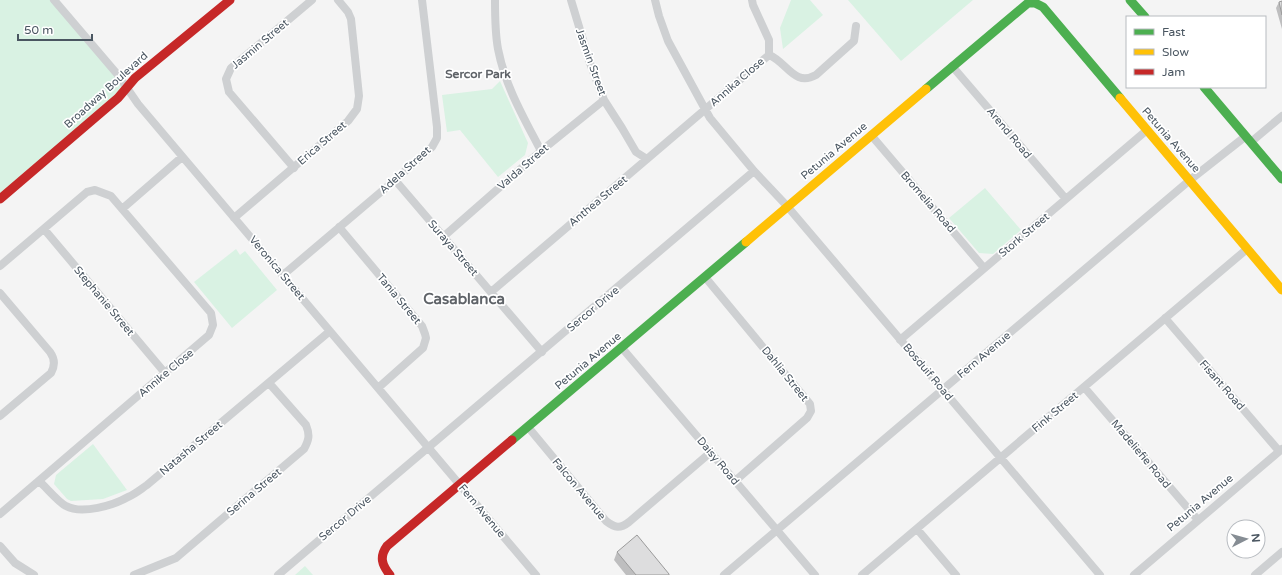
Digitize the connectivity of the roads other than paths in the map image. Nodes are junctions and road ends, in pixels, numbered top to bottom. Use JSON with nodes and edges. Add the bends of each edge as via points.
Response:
{"nodes":[{"id":1,"x":54,"y":0,"type":"edge"},
{"id":2,"x":230,"y":0,"type":"edge"},
{"id":3,"x":312,"y":0,"type":"edge"},
{"id":4,"x":338,"y":0,"type":"edge"},
{"id":5,"x":422,"y":0,"type":"edge"},
{"id":6,"x":495,"y":0,"type":"edge"},
{"id":7,"x":571,"y":0,"type":"edge"},
{"id":8,"x":655,"y":0,"type":"edge"},
{"id":9,"x":752,"y":0,"type":"edge"},
{"id":10,"x":1130,"y":0,"type":"edge"},
{"id":11,"x":1144,"y":16,"type":"edge"},
{"id":12,"x":856,"y":26,"type":"dead end"},
{"id":13,"x":769,"y":55,"type":"junction"},
{"id":14,"x":952,"y":66,"type":"junction"},
{"id":15,"x":127,"y":88,"type":"junction"},
{"id":16,"x":1205,"y":88,"type":"edge"},
{"id":17,"x":604,"y":100,"type":"junction"},
{"id":18,"x":705,"y":109,"type":"junction"},
{"id":19,"x":1282,"y":116,"type":"edge"},
{"id":20,"x":1147,"y":130,"type":"junction"},
{"id":21,"x":871,"y":136,"type":"junction"},
{"id":22,"x":1248,"y":139,"type":"junction"},
{"id":23,"x":541,"y":151,"type":"junction"},
{"id":24,"x":182,"y":157,"type":"junction"},
{"id":25,"x":647,"y":159,"type":"junction"},
{"id":26,"x":294,"y":168,"type":"junction"},
{"id":27,"x":754,"y":171,"type":"junction"},
{"id":28,"x":1282,"y":179,"type":"edge"},
{"id":29,"x":395,"y":180,"type":"junction"},
{"id":30,"x":1190,"y":180,"type":"junction"},
{"id":31,"x":0,"y":199,"type":"edge"},
{"id":32,"x":1066,"y":200,"type":"junction"},
{"id":33,"x":787,"y":206,"type":"junction"},
{"id":34,"x":122,"y":209,"type":"junction"},
{"id":35,"x":234,"y":218,"type":"junction"},
{"id":36,"x":339,"y":227,"type":"junction"},
{"id":37,"x":44,"y":229,"type":"junction"},
{"id":38,"x":443,"y":237,"type":"junction"},
{"id":39,"x":1247,"y":249,"type":"junction"},
{"id":40,"x":0,"y":266,"type":"edge"},
{"id":41,"x":984,"y":268,"type":"junction"},
{"id":42,"x":283,"y":275,"type":"junction"},
{"id":43,"x":705,"y":277,"type":"junction"},
{"id":44,"x":1282,"y":290,"type":"edge"},
{"id":45,"x":491,"y":292,"type":"junction"},
{"id":46,"x":0,"y":293,"type":"edge"},
{"id":47,"x":1165,"y":318,"type":"junction"},
{"id":48,"x":330,"y":331,"type":"junction"},
{"id":49,"x":900,"y":340,"type":"junction"},
{"id":50,"x":622,"y":348,"type":"junction"},
{"id":51,"x":542,"y":352,"type":"junction"},
{"id":52,"x":165,"y":373,"type":"junction"},
{"id":53,"x":269,"y":383,"type":"junction"},
{"id":54,"x":1084,"y":387,"type":"junction"},
{"id":55,"x":378,"y":388,"type":"junction"},
{"id":56,"x":943,"y":390,"type":"junction"},
{"id":57,"x":2,"y":412,"type":"edge"},
{"id":58,"x":528,"y":427,"type":"junction"},
{"id":59,"x":428,"y":448,"type":"junction"},
{"id":60,"x":1281,"y":450,"type":"edge"},
{"id":61,"x":711,"y":452,"type":"junction"},
{"id":62,"x":1001,"y":458,"type":"junction"},
{"id":63,"x":39,"y":481,"type":"junction"},
{"id":64,"x":735,"y":481,"type":"junction"},
{"id":65,"x":459,"y":484,"type":"junction"},
{"id":66,"x":0,"y":514,"type":"edge"},
{"id":67,"x":1198,"y":520,"type":"junction"},
{"id":68,"x":917,"y":528,"type":"junction"},
{"id":69,"x":777,"y":530,"type":"junction"},
{"id":70,"x":0,"y":546,"type":"edge"},
{"id":71,"x":1282,"y":552,"type":"edge"},
{"id":72,"x":34,"y":575,"type":"edge"},
{"id":73,"x":134,"y":575,"type":"edge"},
{"id":74,"x":278,"y":575,"type":"edge"},
{"id":75,"x":390,"y":575,"type":"edge"},
{"id":76,"x":536,"y":575,"type":"edge"},
{"id":77,"x":724,"y":575,"type":"edge"},
{"id":78,"x":815,"y":575,"type":"edge"},
{"id":79,"x":862,"y":575,"type":"edge"},
{"id":80,"x":956,"y":575,"type":"edge"},
{"id":81,"x":1100,"y":575,"type":"edge"},
{"id":82,"x":1134,"y":575,"type":"edge"},
{"id":83,"x":1255,"y":575,"type":"edge"}],
"edges":[{"from":1,"to":15,"type":"street","name":"Veronica Street"},
{"from":2,"to":15,"type":"street","name":"Broadway Boulevard","via":[[135,78]]},
{"from":3,"to":26,"type":"street","name":"Jasmin Street","via":[[231,68],[226,79],[229,92]]},
{"from":4,"to":26,"type":"street","name":"Erica Street","via":[[351,19],[358,102],[353,116]]},
{"from":5,"to":29,"type":"street","name":"Adela Street","via":[[437,133],[432,147]]},
{"from":6,"to":23,"type":"street","via":[[497,42],[504,72],[516,103]]},
{"from":7,"to":17,"type":"street","name":"Jasmin Street","via":[[590,64]]},
{"from":8,"to":18,"type":"street","via":[[668,41]]},
{"from":9,"to":13,"type":"street","name":"Annika Close","via":[[768,40]]},
{"from":10,"to":11,"type":"street"},
{"from":12,"to":13,"type":"street","name":"Annika Close","via":[[854,41],[812,77],[796,76],[777,58]]},
{"from":13,"to":18,"type":"street","name":"Annika Close"},
{"from":14,"to":20,"type":"street","name":"Petunia Avenue","via":[[1022,7],[1028,3],[1035,3],[1043,7]]},
{"from":14,"to":21,"type":"street","name":"Petunia Avenue"},
{"from":14,"to":32,"type":"street","name":"Arend Road"},
{"from":15,"to":24,"type":"street","name":"Veronica Street"},
{"from":15,"to":31,"type":"street","name":"Broadway Boulevard"},
{"from":16,"to":22,"type":"street"},
{"from":17,"to":23,"type":"street","name":"Valda Street"},
{"from":17,"to":25,"type":"street","name":"Jasmin Street","via":[[636,152]]},
{"from":18,"to":25,"type":"street","name":"Anthea Street"},
{"from":18,"to":27,"type":"street"},
{"from":19,"to":22,"type":"street","name":"Fern Avenue"},
{"from":20,"to":30,"type":"street","name":"Petunia Avenue"},
{"from":20,"to":32,"type":"street","name":"Stork Street"},
{"from":21,"to":33,"type":"street","name":"Petunia Avenue"},
{"from":21,"to":41,"type":"street","name":"Bromelia Road"},
{"from":22,"to":28,"type":"street"},
{"from":22,"to":30,"type":"street","name":"Fern Avenue"},
{"from":23,"to":38,"type":"street","name":"Valda Street"},
{"from":24,"to":34,"type":"street"},
{"from":24,"to":35,"type":"street","name":"Veronica Street"},
{"from":25,"to":45,"type":"street","name":"Anthea Street"},
{"from":26,"to":35,"type":"street","name":"Erica Street"},
{"from":27,"to":33,"type":"street","name":"Bosduif Road"},
{"from":27,"to":51,"type":"street","name":"Sercor Drive"},
{"from":29,"to":36,"type":"street","name":"Adela Street"},
{"from":29,"to":38,"type":"street","name":"Suraya Street"},
{"from":30,"to":39,"type":"street","name":"Petunia Avenue"},
{"from":30,"to":56,"type":"street","name":"Fern Avenue"},
{"from":32,"to":41,"type":"street","name":"Stork Street"},
{"from":33,"to":43,"type":"street","name":"Petunia Avenue"},
{"from":33,"to":49,"type":"street","name":"Bosduif Road"},
{"from":34,"to":37,"type":"street","name":"Annike Close","via":[[111,196],[95,190],[87,192]]},
{"from":34,"to":52,"type":"street","name":"Annike Close","via":[[212,317],[213,325],[209,336]]},
{"from":35,"to":42,"type":"street","name":"Veronica Street"},
{"from":36,"to":42,"type":"street","name":"Adela Street"},
{"from":36,"to":55,"type":"street","name":"Tania Street","via":[[422,326],[425,334],[425,343],[420,351]]},
{"from":37,"to":40,"type":"street","name":"Annike Close"},
{"from":37,"to":52,"type":"street","name":"Stephanie Street"},
{"from":38,"to":45,"type":"street","name":"Suraya Street"},
{"from":39,"to":44,"type":"street","name":"Petunia Avenue"},
{"from":39,"to":47,"type":"street","name":"Fink Street"},
{"from":41,"to":49,"type":"street","name":"Stork Street"},
{"from":42,"to":48,"type":"street","name":"Veronica Street"},
{"from":43,"to":50,"type":"street","name":"Petunia Avenue"},
{"from":43,"to":64,"type":"street","name":"Dahlia Street","via":[[810,404],[811,412],[807,418]]},
{"from":45,"to":51,"type":"street","name":"Suraya Street"},
{"from":46,"to":57,"type":"street","via":[[50,352],[54,363],[51,373]]},
{"from":47,"to":54,"type":"street","name":"Fink Street"},
{"from":47,"to":60,"type":"street","name":"Fisant Road"},
{"from":48,"to":53,"type":"street","name":"Natasha Street"},
{"from":48,"to":55,"type":"street","name":"Veronica Street"},
{"from":49,"to":56,"type":"street","name":"Bosduif Road"},
{"from":50,"to":58,"type":"street","name":"Petunia Avenue"},
{"from":50,"to":61,"type":"street","name":"Daisy Road"},
{"from":51,"to":59,"type":"street","name":"Sercor Drive"},
{"from":52,"to":63,"type":"street","name":"Annike Close"},
{"from":53,"to":63,"type":"street","name":"Natasha Street","via":[[147,486],[128,497],[109,505],[76,509],[66,506]]},
{"from":53,"to":73,"type":"street","name":"Serina Street","via":[[306,425],[309,433],[304,449],[176,558]]},
{"from":54,"to":62,"type":"street","name":"Fink Street"},
{"from":54,"to":67,"type":"street","name":"Madeliefie Road"},
{"from":55,"to":59,"type":"street","name":"Veronica Street"},
{"from":56,"to":62,"type":"street","name":"Bosduif Road"},
{"from":56,"to":69,"type":"street","name":"Fern Avenue"},
{"from":58,"to":61,"type":"street","name":"Falcon Avenue","via":[[606,521],[616,527],[624,527]]},
{"from":58,"to":65,"type":"street","name":"Petunia Avenue"},
{"from":59,"to":65,"type":"street","name":"Fern Avenue"},
{"from":59,"to":74,"type":"street","name":"Sercor Drive"},
{"from":60,"to":67,"type":"street","name":"Petunia Avenue"},
{"from":61,"to":64,"type":"street","name":"Daisy Road"},
{"from":62,"to":68,"type":"street","name":"Fink Street"},
{"from":62,"to":81,"type":"street","name":"Bosduif Road"},
{"from":63,"to":66,"type":"street","name":"Annike Close"},
{"from":64,"to":69,"type":"street","name":"Daisy Road"},
{"from":65,"to":75,"type":"street","name":"Petunia Avenue","via":[[387,546],[382,555],[382,562]]},
{"from":65,"to":76,"type":"street","name":"Fern Avenue"},
{"from":67,"to":82,"type":"street","name":"Petunia Avenue"},
{"from":68,"to":79,"type":"street","name":"Fink Street"},
{"from":68,"to":80,"type":"street"},
{"from":69,"to":77,"type":"street","name":"Fern Avenue"},
{"from":69,"to":78,"type":"street","name":"Daisy Road"},
{"from":70,"to":72,"type":"street","via":[[15,563]]},
{"from":71,"to":83,"type":"street"}]}
